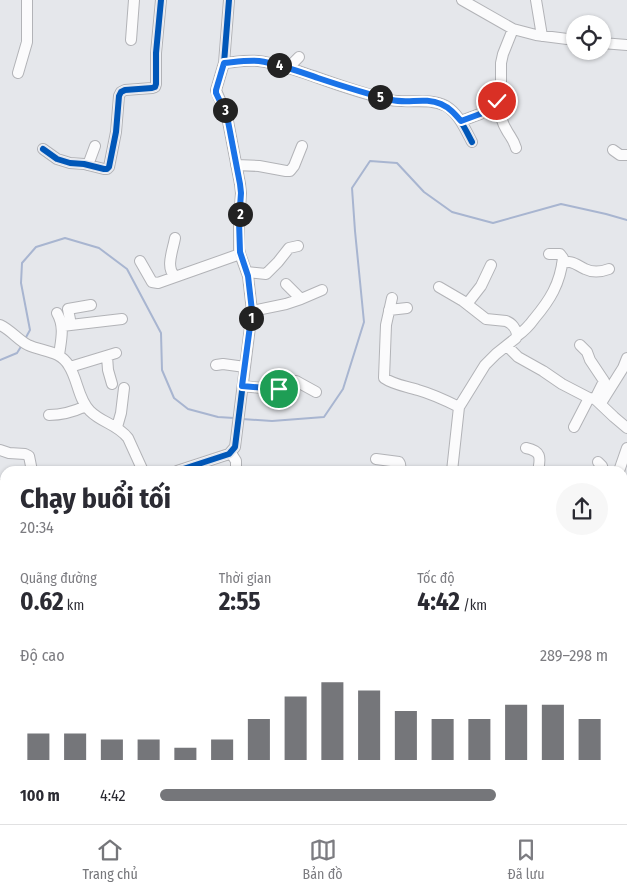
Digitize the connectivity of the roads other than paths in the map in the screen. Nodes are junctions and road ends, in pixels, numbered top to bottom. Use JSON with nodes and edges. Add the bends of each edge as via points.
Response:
{"nodes":[{"id":1,"x":28,"y":0,"type":"edge"},
{"id":2,"x":134,"y":0,"type":"edge"},
{"id":3,"x":161,"y":0,"type":"edge"},
{"id":4,"x":229,"y":0,"type":"edge"},
{"id":5,"x":462,"y":0,"type":"edge"},
{"id":6,"x":536,"y":0,"type":"edge"},
{"id":7,"x":472,"y":3,"type":"edge"},
{"id":8,"x":513,"y":29,"type":"junction"},
{"id":9,"x":542,"y":36,"type":"junction"},
{"id":10,"x":566,"y":39,"type":"edge"},
{"id":11,"x":131,"y":40,"type":"dead end"},
{"id":12,"x":611,"y":44,"type":"edge"},
{"id":13,"x":627,"y":45,"type":"edge"},
{"id":14,"x":299,"y":57,"type":"dead end"},
{"id":15,"x":224,"y":63,"type":"junction"},
{"id":16,"x":288,"y":68,"type":"junction"},
{"id":17,"x":18,"y":73,"type":"dead end"},
{"id":18,"x":497,"y":101,"type":"junction"},
{"id":19,"x":461,"y":121,"type":"junction"},
{"id":20,"x":472,"y":142,"type":"dead end"},
{"id":21,"x":95,"y":146,"type":"dead end"},
{"id":22,"x":302,"y":146,"type":"dead end"},
{"id":23,"x":516,"y":148,"type":"dead end"},
{"id":24,"x":43,"y":149,"type":"dead end"},
{"id":25,"x":613,"y":150,"type":"dead end"},
{"id":26,"x":627,"y":155,"type":"edge"},
{"id":27,"x":88,"y":165,"type":"junction"},
{"id":28,"x":236,"y":165,"type":"junction"},
{"id":29,"x":175,"y":238,"type":"dead end"},
{"id":30,"x":298,"y":246,"type":"dead end"},
{"id":31,"x":240,"y":254,"type":"junction"},
{"id":32,"x":549,"y":254,"type":"dead end"},
{"id":33,"x":140,"y":262,"type":"dead end"},
{"id":34,"x":562,"y":264,"type":"junction"},
{"id":35,"x":491,"y":265,"type":"dead end"},
{"id":36,"x":609,"y":269,"type":"dead end"},
{"id":37,"x":247,"y":272,"type":"junction"},
{"id":38,"x":175,"y":276,"type":"junction"},
{"id":39,"x":286,"y":284,"type":"dead end"},
{"id":40,"x":438,"y":287,"type":"dead end"},
{"id":41,"x":322,"y":290,"type":"dead end"},
{"id":42,"x":392,"y":298,"type":"dead end"},
{"id":43,"x":301,"y":299,"type":"junction"},
{"id":44,"x":467,"y":304,"type":"junction"},
{"id":45,"x":407,"y":308,"type":"dead end"},
{"id":46,"x":389,"y":310,"type":"junction"},
{"id":47,"x":252,"y":311,"type":"junction"},
{"id":48,"x":57,"y":313,"type":"dead end"},
{"id":49,"x":122,"y":319,"type":"dead end"},
{"id":50,"x":85,"y":323,"type":"junction"},
{"id":51,"x":0,"y":325,"type":"edge"},
{"id":52,"x":66,"y":326,"type":"junction"},
{"id":53,"x":517,"y":336,"type":"junction"},
{"id":54,"x":580,"y":345,"type":"dead end"},
{"id":55,"x":507,"y":346,"type":"junction"},
{"id":56,"x":59,"y":355,"type":"junction"},
{"id":57,"x":627,"y":358,"type":"edge"},
{"id":58,"x":216,"y":365,"type":"dead end"},
{"id":59,"x":70,"y":367,"type":"junction"},
{"id":60,"x":245,"y":367,"type":"junction"},
{"id":61,"x":112,"y":384,"type":"dead end"},
{"id":62,"x":242,"y":386,"type":"junction"},
{"id":63,"x":124,"y":388,"type":"dead end"},
{"id":64,"x":316,"y":392,"type":"dead end"},
{"id":65,"x":595,"y":400,"type":"junction"},
{"id":66,"x":86,"y":406,"type":"junction"},
{"id":67,"x":459,"y":407,"type":"junction"},
{"id":68,"x":49,"y":415,"type":"dead end"},
{"id":69,"x":117,"y":427,"type":"junction"},
{"id":70,"x":574,"y":428,"type":"dead end"},
{"id":71,"x":627,"y":428,"type":"edge"},
{"id":72,"x":526,"y":448,"type":"dead end"},
{"id":73,"x":627,"y":448,"type":"edge"},
{"id":74,"x":0,"y":450,"type":"edge"},
{"id":75,"x":231,"y":453,"type":"junction"},
{"id":76,"x":376,"y":458,"type":"dead end"},
{"id":77,"x":31,"y":466,"type":"edge"},
{"id":78,"x":141,"y":466,"type":"edge"},
{"id":79,"x":192,"y":466,"type":"edge"},
{"id":80,"x":236,"y":466,"type":"edge"},
{"id":81,"x":400,"y":466,"type":"edge"},
{"id":82,"x":453,"y":466,"type":"edge"},
{"id":83,"x":539,"y":466,"type":"edge"},
{"id":84,"x":621,"y":466,"type":"edge"}],
"edges":[{"from":1,"to":17,"type":"street","via":[[27,42]]},
{"from":2,"to":11,"type":"street"},
{"from":3,"to":27,"type":"street","via":[[155,87],[121,92],[108,167]]},
{"from":4,"to":15,"type":"street"},
{"from":5,"to":7,"type":"street"},
{"from":6,"to":9,"type":"street"},
{"from":7,"to":8,"type":"street"},
{"from":8,"to":9,"type":"street"},
{"from":8,"to":18,"type":"street","via":[[502,54],[501,98]]},
{"from":9,"to":10,"type":"street"},
{"from":12,"to":13,"type":"street"},
{"from":14,"to":16,"type":"street"},
{"from":15,"to":16,"type":"street","via":[[257,61]]},
{"from":15,"to":28,"type":"street","via":[[216,93],[227,116]]},
{"from":16,"to":19,"type":"street","via":[[373,96],[404,102],[436,102],[448,107]]},
{"from":18,"to":19,"type":"street","via":[[480,114]]},
{"from":18,"to":23,"type":"street","via":[[506,130]]},
{"from":19,"to":20,"type":"street"},
{"from":21,"to":27,"type":"street"},
{"from":22,"to":28,"type":"street","via":[[290,171]]},
{"from":24,"to":27,"type":"street","via":[[57,159]]},
{"from":25,"to":26,"type":"street"},
{"from":28,"to":31,"type":"street","via":[[241,193]]},
{"from":29,"to":38,"type":"street","via":[[170,267]]},
{"from":30,"to":37,"type":"street","via":[[289,248],[266,274]]},
{"from":31,"to":37,"type":"street"},
{"from":31,"to":38,"type":"street"},
{"from":32,"to":34,"type":"street","via":[[560,254]]},
{"from":33,"to":38,"type":"street","via":[[152,282]]},
{"from":34,"to":36,"type":"street","via":[[572,261],[592,272]]},
{"from":34,"to":53,"type":"street","via":[[546,305]]},
{"from":35,"to":44,"type":"street"},
{"from":37,"to":47,"type":"street"},
{"from":39,"to":43,"type":"street"},
{"from":40,"to":44,"type":"street"},
{"from":41,"to":43,"type":"street"},
{"from":42,"to":46,"type":"street"},
{"from":43,"to":47,"type":"street"},
{"from":44,"to":53,"type":"street","via":[[486,319],[509,322]]},
{"from":45,"to":46,"type":"street"},
{"from":46,"to":67,"type":"street","via":[[384,378]]},
{"from":47,"to":60,"type":"street"},
{"from":48,"to":52,"type":"street"},
{"from":49,"to":50,"type":"street"},
{"from":50,"to":52,"type":"street"},
{"from":50,"to":52,"type":"street","via":[[86,306],[68,310]]},
{"from":51,"to":56,"type":"street","via":[[27,345]]},
{"from":52,"to":56,"type":"street"},
{"from":53,"to":55,"type":"street"},
{"from":54,"to":65,"type":"street","via":[[604,380]]},
{"from":55,"to":65,"type":"street","via":[[526,362]]},
{"from":55,"to":67,"type":"street","via":[[485,365]]},
{"from":56,"to":59,"type":"street"},
{"from":57,"to":65,"type":"street","via":[[623,368]]},
{"from":58,"to":60,"type":"street"},
{"from":59,"to":61,"type":"street","via":[[112,355],[108,370]]},
{"from":59,"to":66,"type":"street"},
{"from":60,"to":62,"type":"street"},
{"from":62,"to":64,"type":"street","via":[[282,389],[296,381]]},
{"from":62,"to":75,"type":"street","via":[[235,447]]},
{"from":63,"to":69,"type":"street"},
{"from":65,"to":70,"type":"street"},
{"from":65,"to":71,"type":"street"},
{"from":66,"to":68,"type":"street","via":[[63,415]]},
{"from":66,"to":69,"type":"street"},
{"from":67,"to":82,"type":"street"},
{"from":69,"to":78,"type":"street","via":[[128,438]]},
{"from":72,"to":83,"type":"street","via":[[538,454]]},
{"from":73,"to":84,"type":"street"},
{"from":74,"to":77,"type":"street","via":[[29,456]]},
{"from":75,"to":79,"type":"street"},
{"from":75,"to":80,"type":"street"},
{"from":76,"to":81,"type":"street","via":[[399,462]]}]}
